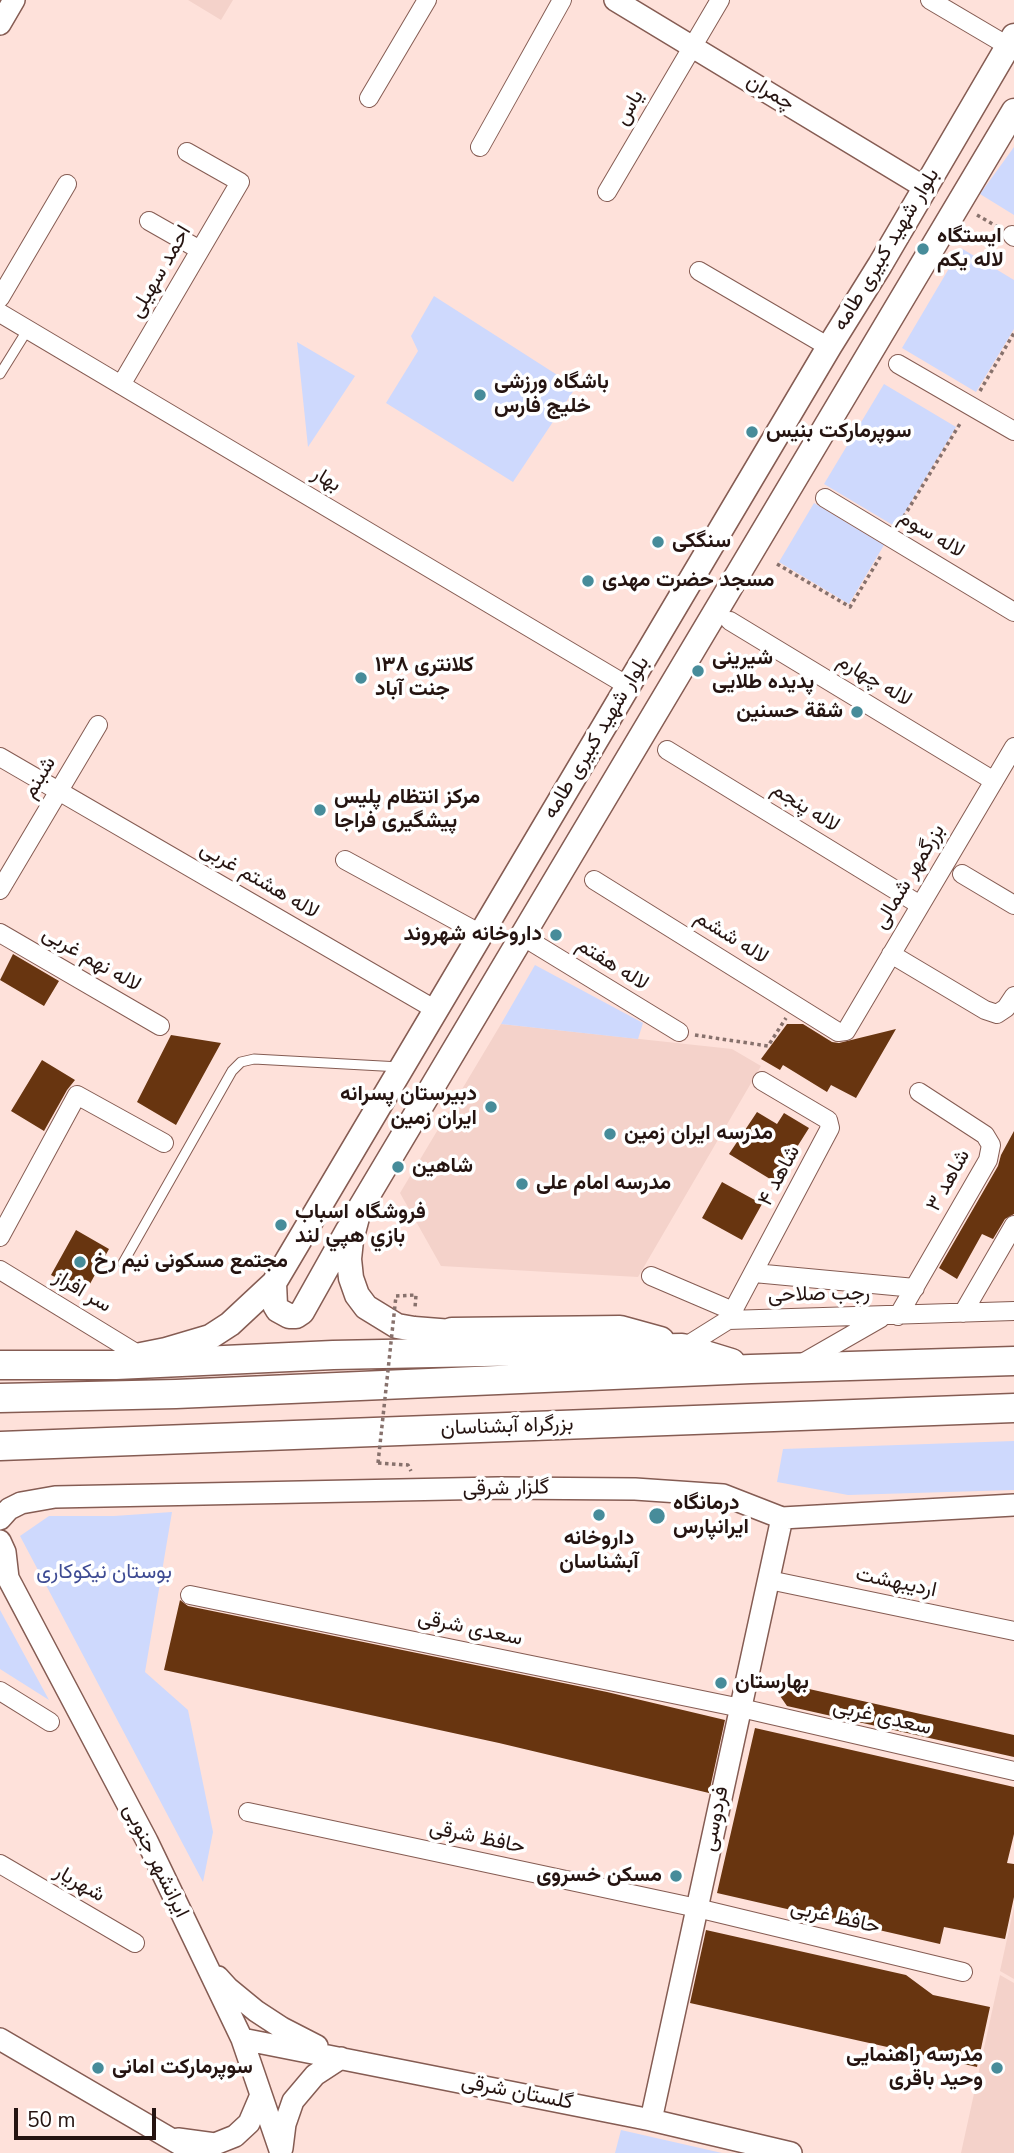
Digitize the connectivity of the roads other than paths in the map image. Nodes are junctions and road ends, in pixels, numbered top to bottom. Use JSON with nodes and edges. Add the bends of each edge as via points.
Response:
{"nodes":[{"id":1,"x":14,"y":0,"type":"edge"},
{"id":2,"x":427,"y":0,"type":"edge"},
{"id":3,"x":562,"y":0,"type":"edge"},
{"id":4,"x":615,"y":0,"type":"edge"},
{"id":5,"x":720,"y":0,"type":"edge"},
{"id":6,"x":930,"y":0,"type":"edge"},
{"id":7,"x":0,"y":24,"type":"edge"},
{"id":8,"x":1011,"y":41,"type":"edge"},
{"id":9,"x":692,"y":46,"type":"junction"},
{"id":10,"x":369,"y":99,"type":"dead end"},
{"id":11,"x":1014,"y":111,"type":"edge"},
{"id":12,"x":480,"y":147,"type":"dead end"},
{"id":13,"x":187,"y":152,"type":"dead end"},
{"id":14,"x":67,"y":184,"type":"dead end"},
{"id":15,"x":924,"y":187,"type":"junction"},
{"id":16,"x":607,"y":192,"type":"dead end"},
{"id":17,"x":149,"y":220,"type":"dead end"},
{"id":18,"x":200,"y":250,"type":"junction"},
{"id":19,"x":880,"y":265,"type":"junction"},
{"id":20,"x":699,"y":271,"type":"dead end"},
{"id":21,"x":911,"y":282,"type":"junction"},
{"id":22,"x":0,"y":298,"type":"edge"},
{"id":23,"x":0,"y":313,"type":"edge"},
{"id":24,"x":28,"y":329,"type":"junction"},
{"id":25,"x":829,"y":347,"type":"junction"},
{"id":26,"x":898,"y":364,"type":"dead end"},
{"id":27,"x":0,"y":373,"type":"edge"},
{"id":28,"x":121,"y":385,"type":"junction"},
{"id":29,"x":1014,"y":431,"type":"edge"},
{"id":30,"x":825,"y":498,"type":"dead end"},
{"id":31,"x":1014,"y":612,"type":"edge"},
{"id":32,"x":730,"y":621,"type":"dead end"},
{"id":33,"x":628,"y":686,"type":"junction"},
{"id":34,"x":97,"y":726,"type":"dead end"},
{"id":35,"x":1014,"y":747,"type":"edge"},
{"id":36,"x":667,"y":750,"type":"dead end"},
{"id":37,"x":0,"y":757,"type":"edge"},
{"id":38,"x":1003,"y":774,"type":"edge"},
{"id":39,"x":59,"y":791,"type":"junction"},
{"id":40,"x":345,"y":860,"type":"dead end"},
{"id":41,"x":962,"y":874,"type":"dead end"},
{"id":42,"x":594,"y":880,"type":"dead end"},
{"id":43,"x":0,"y":891,"type":"edge"},
{"id":44,"x":920,"y":905,"type":"junction"},
{"id":45,"x":1014,"y":905,"type":"edge"},
{"id":46,"x":0,"y":933,"type":"edge"},
{"id":47,"x":481,"y":934,"type":"junction"},
{"id":48,"x":522,"y":936,"type":"junction"},
{"id":49,"x":891,"y":954,"type":"junction"},
{"id":50,"x":1014,"y":996,"type":"edge"},
{"id":51,"x":436,"y":1010,"type":"junction"},
{"id":52,"x":160,"y":1026,"type":"dead end"},
{"id":53,"x":846,"y":1031,"type":"joint"},
{"id":54,"x":679,"y":1032,"type":"road end"},
{"id":55,"x":402,"y":1068,"type":"junction"},
{"id":56,"x":762,"y":1082,"type":"dead end"},
{"id":57,"x":919,"y":1092,"type":"dead end"},
{"id":58,"x":164,"y":1143,"type":"dead end"},
{"id":59,"x":359,"y":1210,"type":"junction"},
{"id":60,"x":1014,"y":1225,"type":"edge"},
{"id":61,"x":0,"y":1237,"type":"edge"},
{"id":62,"x":123,"y":1263,"type":"dead end"},
{"id":63,"x":0,"y":1270,"type":"edge"},
{"id":64,"x":754,"y":1273,"type":"junction"},
{"id":65,"x":650,"y":1276,"type":"dead end"},
{"id":66,"x":274,"y":1283,"type":"junction"},
{"id":67,"x":915,"y":1288,"type":"junction"},
{"id":68,"x":1014,"y":1311,"type":"edge"},
{"id":69,"x":963,"y":1313,"type":"junction"},
{"id":70,"x":730,"y":1315,"type":"junction"},
{"id":71,"x":891,"y":1316,"type":"junction"},
{"id":72,"x":452,"y":1332,"type":"joint"},
{"id":73,"x":682,"y":1348,"type":"junction"},
{"id":74,"x":1008,"y":1358,"type":"edge"},
{"id":75,"x":127,"y":1360,"type":"junction"},
{"id":76,"x":0,"y":1365,"type":"edge"},
{"id":77,"x":795,"y":1367,"type":"junction"},
{"id":78,"x":751,"y":1369,"type":"junction"},
{"id":79,"x":640,"y":1374,"type":"junction"},
{"id":80,"x":0,"y":1398,"type":"edge"},
{"id":81,"x":1010,"y":1408,"type":"edge"},
{"id":82,"x":0,"y":1446,"type":"edge"},
{"id":83,"x":1014,"y":1505,"type":"edge"},
{"id":84,"x":782,"y":1518,"type":"junction"},
{"id":85,"x":0,"y":1519,"type":"edge"},
{"id":86,"x":0,"y":1541,"type":"edge"},
{"id":87,"x":4,"y":1573,"type":"edge"},
{"id":88,"x":769,"y":1580,"type":"junction"},
{"id":89,"x":190,"y":1595,"type":"dead end"},
{"id":90,"x":1014,"y":1631,"type":"edge"},
{"id":91,"x":0,"y":1691,"type":"edge"},
{"id":92,"x":741,"y":1708,"type":"junction"},
{"id":93,"x":50,"y":1722,"type":"dead end"},
{"id":94,"x":1014,"y":1772,"type":"edge"},
{"id":95,"x":248,"y":1812,"type":"dead end"},
{"id":96,"x":0,"y":1864,"type":"edge"},
{"id":97,"x":697,"y":1908,"type":"junction"},
{"id":98,"x":135,"y":1942,"type":"dead end"},
{"id":99,"x":207,"y":1966,"type":"junction"},
{"id":100,"x":963,"y":1972,"type":"dead end"},
{"id":101,"x":0,"y":2039,"type":"edge"},
{"id":102,"x":242,"y":2039,"type":"junction"},
{"id":103,"x":341,"y":2058,"type":"junction"},
{"id":104,"x":261,"y":2095,"type":"junction"},
{"id":105,"x":651,"y":2120,"type":"junction"},
{"id":106,"x":168,"y":2137,"type":"junction"},
{"id":107,"x":195,"y":2153,"type":"edge"},
{"id":108,"x":281,"y":2153,"type":"edge"},
{"id":109,"x":791,"y":2153,"type":"edge"}],
"edges":[{"from":1,"to":7,"type":"street"},
{"from":2,"to":10,"type":"street"},
{"from":3,"to":12,"type":"street"},
{"from":4,"to":9,"type":"street","name":"چمران"},
{"from":5,"to":9,"type":"street","name":"یاس"},
{"from":6,"to":8,"type":"street"},
{"from":8,"to":15,"type":"main road","name":"بلوار شهید کبیری طامه"},
{"from":9,"to":15,"type":"street","name":"چمران"},
{"from":9,"to":16,"type":"street","name":"یاس"},
{"from":11,"to":21,"type":"main road","name":"بلوار شهید کبیری طامه"},
{"from":13,"to":18,"type":"street","name":"احمد سهیلی","via":[[240,182]]},
{"from":14,"to":22,"type":"street"},
{"from":15,"to":19,"type":"main road","name":"بلوار شهید کبیری طامه"},
{"from":17,"to":18,"type":"street"},
{"from":18,"to":28,"type":"street","name":"احمد سهیلی"},
{"from":19,"to":21,"type":"main road","via":[[894,260],[908,269]]},
{"from":19,"to":25,"type":"main road","name":"بلوار شهید کبیری طامه"},
{"from":20,"to":25,"type":"street"},
{"from":21,"to":48,"type":"main road","name":"بلوار شهید کبیری طامه"},
{"from":23,"to":24,"type":"street","name":"بهار"},
{"from":24,"to":27,"type":"lane"},
{"from":24,"to":28,"type":"street","name":"بهار"},
{"from":25,"to":33,"type":"main road","name":"بلوار شهید کبیری طامه"},
{"from":26,"to":29,"type":"street"},
{"from":28,"to":33,"type":"street","name":"بهار"},
{"from":30,"to":31,"type":"street","name":"لاله سوم"},
{"from":32,"to":38,"type":"street","name":"لاله چهارم"},
{"from":33,"to":47,"type":"main road","name":"بلوار شهید کبیری طامه"},
{"from":34,"to":39,"type":"street","name":"شبنم"},
{"from":35,"to":38,"type":"street","name":"بزرگمهر شمالی"},
{"from":36,"to":44,"type":"street","name":"لاله پنجم"},
{"from":37,"to":39,"type":"street","name":"لاله هشتم غربی"},
{"from":38,"to":44,"type":"street","name":"بزرگمهر شمالی"},
{"from":39,"to":43,"type":"street","name":"شبنم"},
{"from":39,"to":51,"type":"street","name":"لاله هشتم غربی"},
{"from":40,"to":47,"type":"street"},
{"from":41,"to":45,"type":"street"},
{"from":42,"to":53,"type":"street","name":"لاله ششم","via":[[838,1032]]},
{"from":44,"to":49,"type":"street","name":"بزرگمهر شمالی"},
{"from":46,"to":52,"type":"street","name":"لاله نهم غربی"},
{"from":47,"to":51,"type":"main road","name":"بلوار شهید کبیری طامه"},
{"from":48,"to":54,"type":"street","name":"لاله هفتم"},
{"from":48,"to":59,"type":"main road","name":"بلوار شهید کبیری طامه"},
{"from":49,"to":50,"type":"street","via":[[985,1010],[997,1014]]},
{"from":49,"to":53,"type":"street","name":"بزرگمهر شمالی"},
{"from":51,"to":55,"type":"main road","name":"بلوار شهید کبیری طامه"},
{"from":55,"to":62,"type":"lane","via":[[242,1062],[232,1071]]},
{"from":55,"to":66,"type":"main road","name":"بلوار شهید کبیری طامه"},
{"from":56,"to":64,"type":"street","name":"شاهد ۴","via":[[828,1121],[830,1128]]},
{"from":57,"to":67,"type":"street","name":"شاهد ۳","via":[[985,1135],[991,1145],[988,1160]]},
{"from":58,"to":61,"type":"street","via":[[77,1096]]},
{"from":59,"to":66,"type":"main road","via":[[302,1312],[289,1316],[278,1310]]},
{"from":59,"to":72,"type":"main road","name":"بلوار شهید کبیری طامه","via":[[349,1259],[351,1278],[362,1301],[397,1326]]},
{"from":60,"to":69,"type":"street"},
{"from":63,"to":75,"type":"street","name":"سر افراز"},
{"from":64,"to":67,"type":"street"},
{"from":64,"to":70,"type":"street","name":"شاهد ۴"},
{"from":65,"to":70,"type":"street"},
{"from":66,"to":75,"type":"main road","name":"بلوار شهید کبیری طامه","via":[[210,1337]]},
{"from":67,"to":71,"type":"street","name":"شاهد ۳"},
{"from":68,"to":69,"type":"street","name":"رجب صلاحی"},
{"from":69,"to":71,"type":"street","name":"رجب صلاحی"},
{"from":70,"to":71,"type":"street","name":"رجب صلاحی"},
{"from":70,"to":73,"type":"street","name":"رجب صلاحی"},
{"from":71,"to":77,"type":"street"},
{"from":72,"to":73,"type":"highway","via":[[620,1329]]},
{"from":73,"to":75,"type":"highway"},
{"from":73,"to":78,"type":"highway"},
{"from":73,"to":79,"type":"street","name":"رجب صلاحی"},
{"from":74,"to":77,"type":"highway"},
{"from":75,"to":76,"type":"highway"},
{"from":77,"to":78,"type":"highway"},
{"from":78,"to":79,"type":"highway"},
{"from":79,"to":80,"type":"highway"},
{"from":81,"to":82,"type":"highway","name":"بزرگراه آبشناسان"},
{"from":83,"to":84,"type":"street","name":"گلزار شرقی"},
{"from":84,"to":85,"type":"street","name":"گلزار شرقی","via":[[723,1495],[498,1488],[55,1497],[21,1503]]},
{"from":84,"to":88,"type":"street","name":"فردوسی"},
{"from":86,"to":87,"type":"street","via":[[5,1552]]},
{"from":87,"to":99,"type":"street","name":"ایرانشهر جنوبی","via":[[147,1841]]},
{"from":88,"to":90,"type":"street","name":"اردیبهشت"},
{"from":88,"to":92,"type":"street","name":"فردوسی"},
{"from":89,"to":92,"type":"street","name":"سعدی شرقی"},
{"from":91,"to":93,"type":"street"},
{"from":92,"to":94,"type":"street","name":"سعدی غربی"},
{"from":92,"to":97,"type":"street","name":"فردوسی"},
{"from":95,"to":97,"type":"street","name":"حافظ شرقی"},
{"from":96,"to":98,"type":"street","name":"شهریار"},
{"from":97,"to":100,"type":"street","name":"حافظ غربی"},
{"from":97,"to":105,"type":"street","name":"فردوسی"},
{"from":99,"to":102,"type":"street","name":"ایرانشهر جنوبی"},
{"from":99,"to":103,"type":"street","via":[[256,2011]]},
{"from":101,"to":106,"type":"street"},
{"from":102,"to":103,"type":"street","name":"گلستان شرقی"},
{"from":102,"to":104,"type":"street","name":"ایرانشهر جنوبی"},
{"from":103,"to":105,"type":"street","name":"گلستان شرقی"},
{"from":103,"to":108,"type":"street","via":[[315,2075],[293,2101]]},
{"from":104,"to":106,"type":"street","via":[[249,2123],[235,2136],[215,2144]]},
{"from":104,"to":108,"type":"street","name":"ایرانشهر جنوبی"},
{"from":105,"to":109,"type":"street","name":"گلستان شرقی"},
{"from":106,"to":107,"type":"street"}]}
